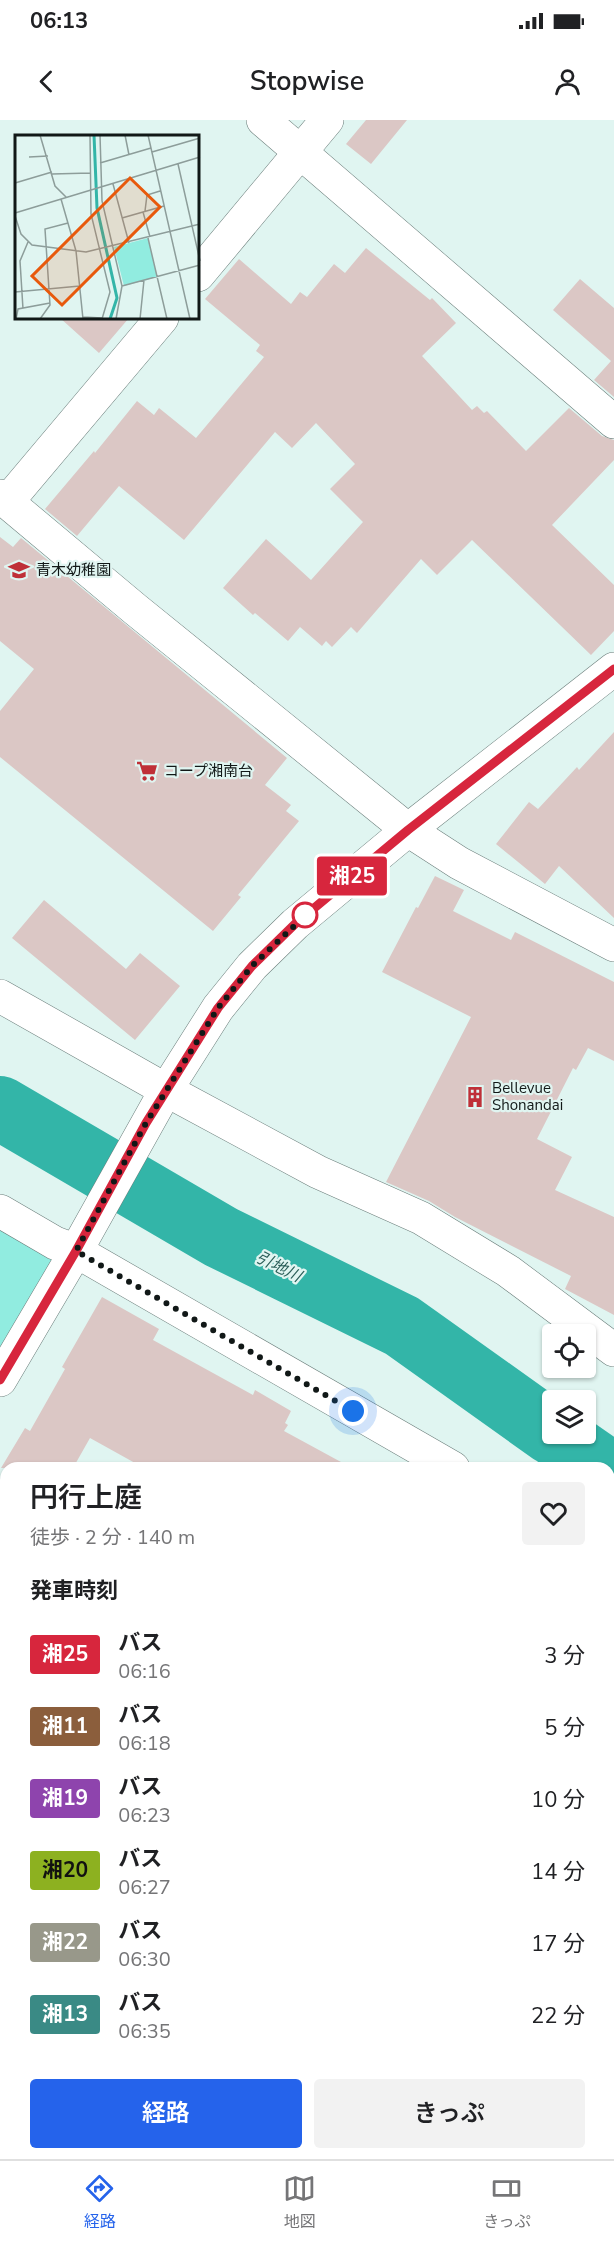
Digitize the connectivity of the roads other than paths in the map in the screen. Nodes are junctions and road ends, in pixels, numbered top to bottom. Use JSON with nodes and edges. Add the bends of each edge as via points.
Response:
{"nodes":[{"id":1,"x":263,"y":120,"type":"edge"},
{"id":2,"x":327,"y":120,"type":"edge"},
{"id":3,"x":301,"y":151,"type":"junction"},
{"id":4,"x":200,"y":272,"type":"edge"},
{"id":5,"x":160,"y":320,"type":"edge"},
{"id":6,"x":614,"y":422,"type":"edge"},
{"id":7,"x":4,"y":499,"type":"edge"},
{"id":8,"x":614,"y":669,"type":"edge"},
{"id":9,"x":408,"y":830,"type":"junction"},
{"id":10,"x":614,"y":945,"type":"edge"},
{"id":11,"x":0,"y":996,"type":"edge"},
{"id":12,"x":166,"y":1090,"type":"junction"},
{"id":13,"x":0,"y":1211,"type":"edge"},
{"id":14,"x":76,"y":1251,"type":"junction"},
{"id":15,"x":614,"y":1350,"type":"edge"},
{"id":16,"x":0,"y":1380,"type":"edge"},
{"id":17,"x":443,"y":1462,"type":"edge"}],
"edges":[{"from":1,"to":3,"type":"street"},
{"from":2,"to":3,"type":"street"},
{"from":3,"to":4,"type":"street"},
{"from":3,"to":6,"type":"street"},
{"from":5,"to":7,"type":"street"},
{"from":7,"to":9,"type":"street"},
{"from":8,"to":9,"type":"street"},
{"from":9,"to":10,"type":"street","via":[[459,863]]},
{"from":9,"to":12,"type":"street","via":[[295,924],[252,966],[218,1008]]},
{"from":11,"to":12,"type":"street"},
{"from":12,"to":14,"type":"street"},
{"from":12,"to":15,"type":"street","via":[[318,1172],[422,1218],[508,1271]]},
{"from":13,"to":14,"type":"street"},
{"from":14,"to":16,"type":"street"},
{"from":14,"to":17,"type":"street"}]}
